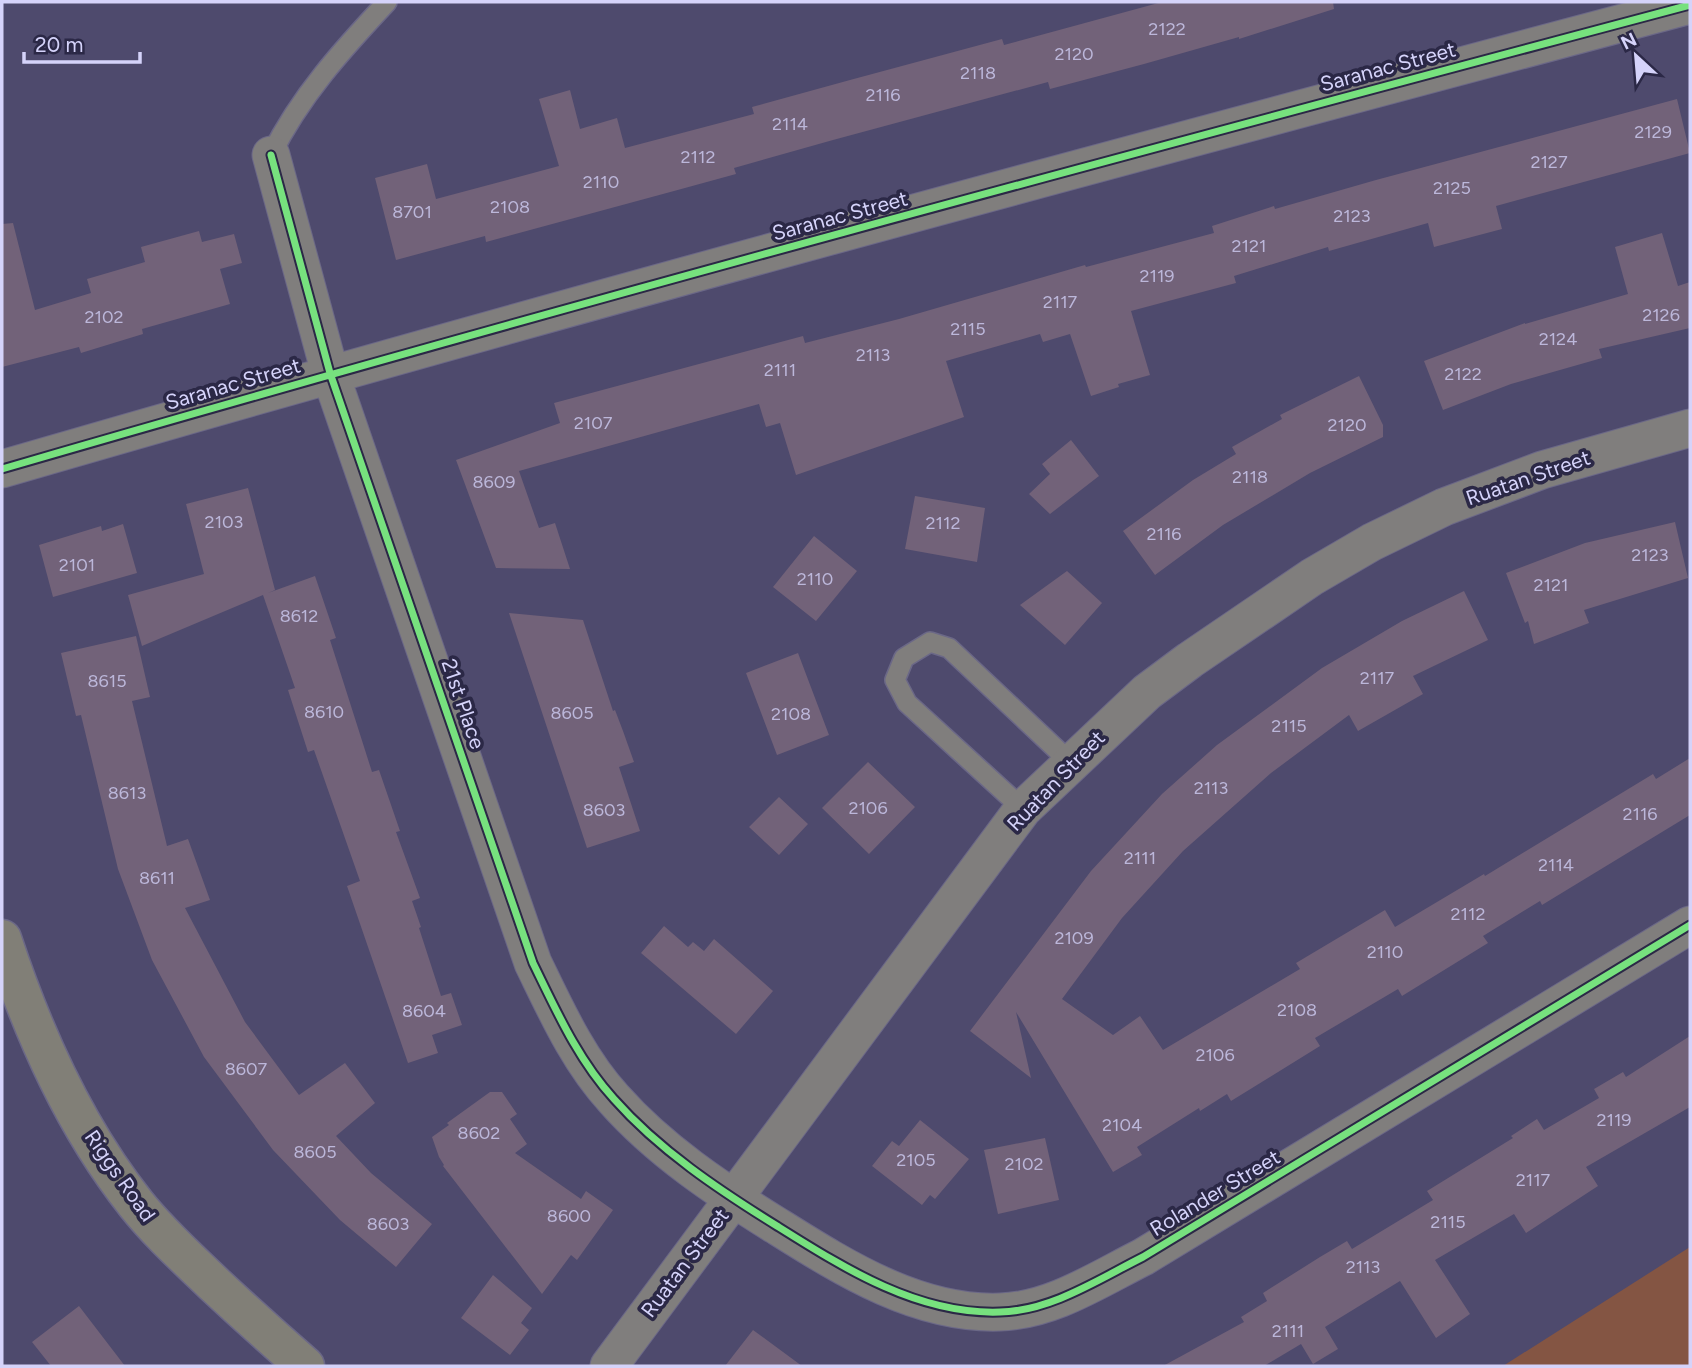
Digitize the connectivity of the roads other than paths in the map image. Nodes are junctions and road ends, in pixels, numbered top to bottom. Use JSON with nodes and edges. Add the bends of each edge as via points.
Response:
{"nodes":[{"id":1,"x":387,"y":2,"type":"edge"},
{"id":2,"x":1690,"y":5,"type":"edge"},
{"id":3,"x":271,"y":155,"type":"joint"},
{"id":4,"x":330,"y":373,"type":"junction"},
{"id":5,"x":1690,"y":428,"type":"edge"},
{"id":6,"x":2,"y":469,"type":"edge"},
{"id":7,"x":1070,"y":762,"type":"junction"},
{"id":8,"x":1023,"y":809,"type":"junction"},
{"id":9,"x":1690,"y":925,"type":"edge"},
{"id":10,"x":2,"y":939,"type":"edge"},
{"id":11,"x":733,"y":1199,"type":"junction"},
{"id":12,"x":305,"y":1366,"type":"edge"},
{"id":13,"x":608,"y":1366,"type":"edge"}],
"edges":[{"from":1,"to":3,"type":"lane","via":[[337,55],[287,123]]},
{"from":2,"to":4,"type":"street","name":"Saranac Street"},
{"from":3,"to":4,"type":"street","name":"21st Place"},
{"from":4,"to":6,"type":"street","name":"Saranac Street"},
{"from":4,"to":11,"type":"street","name":"21st Place","via":[[533,963],[556,1012],[590,1070],[614,1100],[653,1137]]},
{"from":5,"to":7,"type":"street","name":"Ruatan Street","via":[[1542,470],[1444,507],[1372,542],[1190,660]]},
{"from":7,"to":8,"type":"street","name":"Ruatan Street"},
{"from":7,"to":8,"type":"lane","via":[[949,648],[930,642],[904,658],[894,680],[907,703]]},
{"from":8,"to":11,"type":"street","name":"Ruatan Street"},
{"from":9,"to":11,"type":"street","name":"Rolander Street","via":[[1143,1257],[1050,1302],[1003,1312],[961,1311],[902,1294],[845,1268]]},
{"from":10,"to":12,"type":"main road","name":"Riggs Road","via":[[58,1082],[135,1203],[169,1242]]},
{"from":11,"to":13,"type":"street","name":"Ruatan Street"}]}
